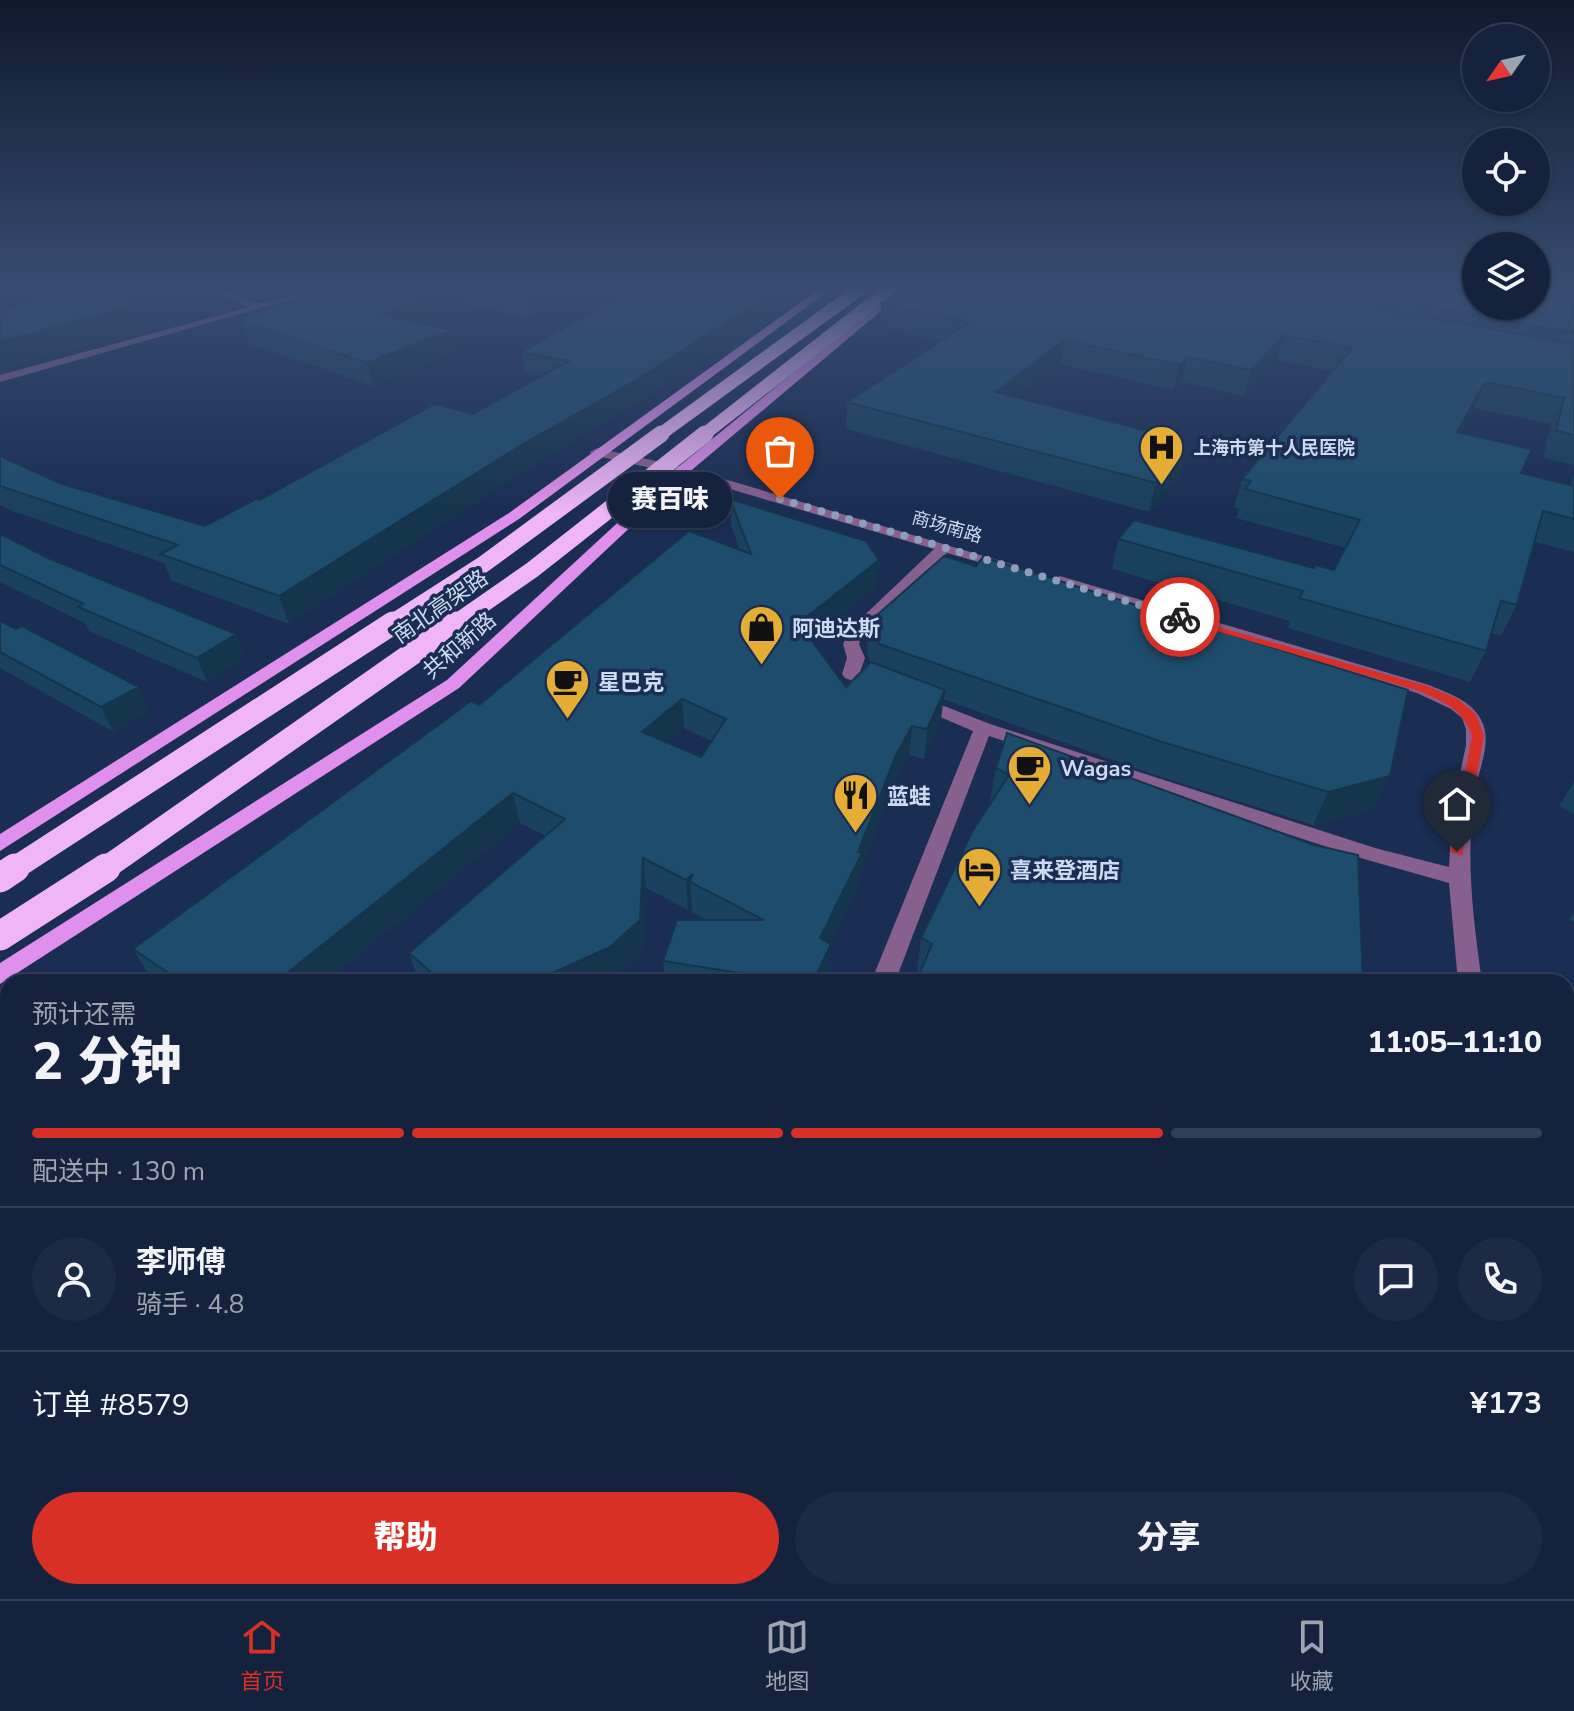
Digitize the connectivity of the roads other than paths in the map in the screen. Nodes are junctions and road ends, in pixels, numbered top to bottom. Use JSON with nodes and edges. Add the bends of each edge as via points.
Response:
{"nodes":[{"id":1,"x":55,"y":364,"type":"edge"},
{"id":2,"x":721,"y":364,"type":"edge"},
{"id":3,"x":758,"y":364,"type":"edge"},
{"id":4,"x":795,"y":364,"type":"edge"},
{"id":5,"x":812,"y":364,"type":"edge"},
{"id":6,"x":0,"y":379,"type":"edge"},
{"id":7,"x":597,"y":452,"type":"junction"},
{"id":8,"x":682,"y":471,"type":"junction"},
{"id":9,"x":944,"y":547,"type":"junction"},
{"id":10,"x":1018,"y":569,"type":"edge"},
{"id":11,"x":1048,"y":578,"type":"edge"},
{"id":12,"x":983,"y":728,"type":"junction"},
{"id":13,"x":0,"y":844,"type":"edge"},
{"id":14,"x":0,"y":878,"type":"edge"},
{"id":15,"x":1459,"y":878,"type":"junction"},
{"id":16,"x":0,"y":936,"type":"edge"},
{"id":17,"x":2,"y":974,"type":"edge"},
{"id":18,"x":886,"y":974,"type":"edge"},
{"id":19,"x":1469,"y":974,"type":"edge"}],
"edges":[{"from":1,"to":6,"type":"street"},
{"from":2,"to":7,"type":"main road"},
{"from":3,"to":14,"type":"highway","name":"南北高架路","bridge":true,"via":[[481,566]]},
{"from":4,"to":16,"type":"highway","name":"南北高架路","bridge":true,"via":[[532,570],[101,872]]},
{"from":5,"to":8,"type":"main road","name":"共和新路"},
{"from":7,"to":8,"type":"street","name":"商场南路"},
{"from":7,"to":13,"type":"main road","via":[[514,516]]},
{"from":8,"to":9,"type":"street","name":"商场南路"},
{"from":8,"to":17,"type":"main road","name":"共和新路","via":[[453,684]]},
{"from":9,"to":10,"type":"street","name":"商场南路"},
{"from":9,"to":12,"type":"street","via":[[857,632],[851,644],[856,658],[851,674]]},
{"from":11,"to":15,"type":"street","via":[[1453,702],[1472,717],[1478,736],[1463,805]]},
{"from":12,"to":15,"type":"street"},
{"from":12,"to":18,"type":"street"},
{"from":15,"to":19,"type":"street"}]}
